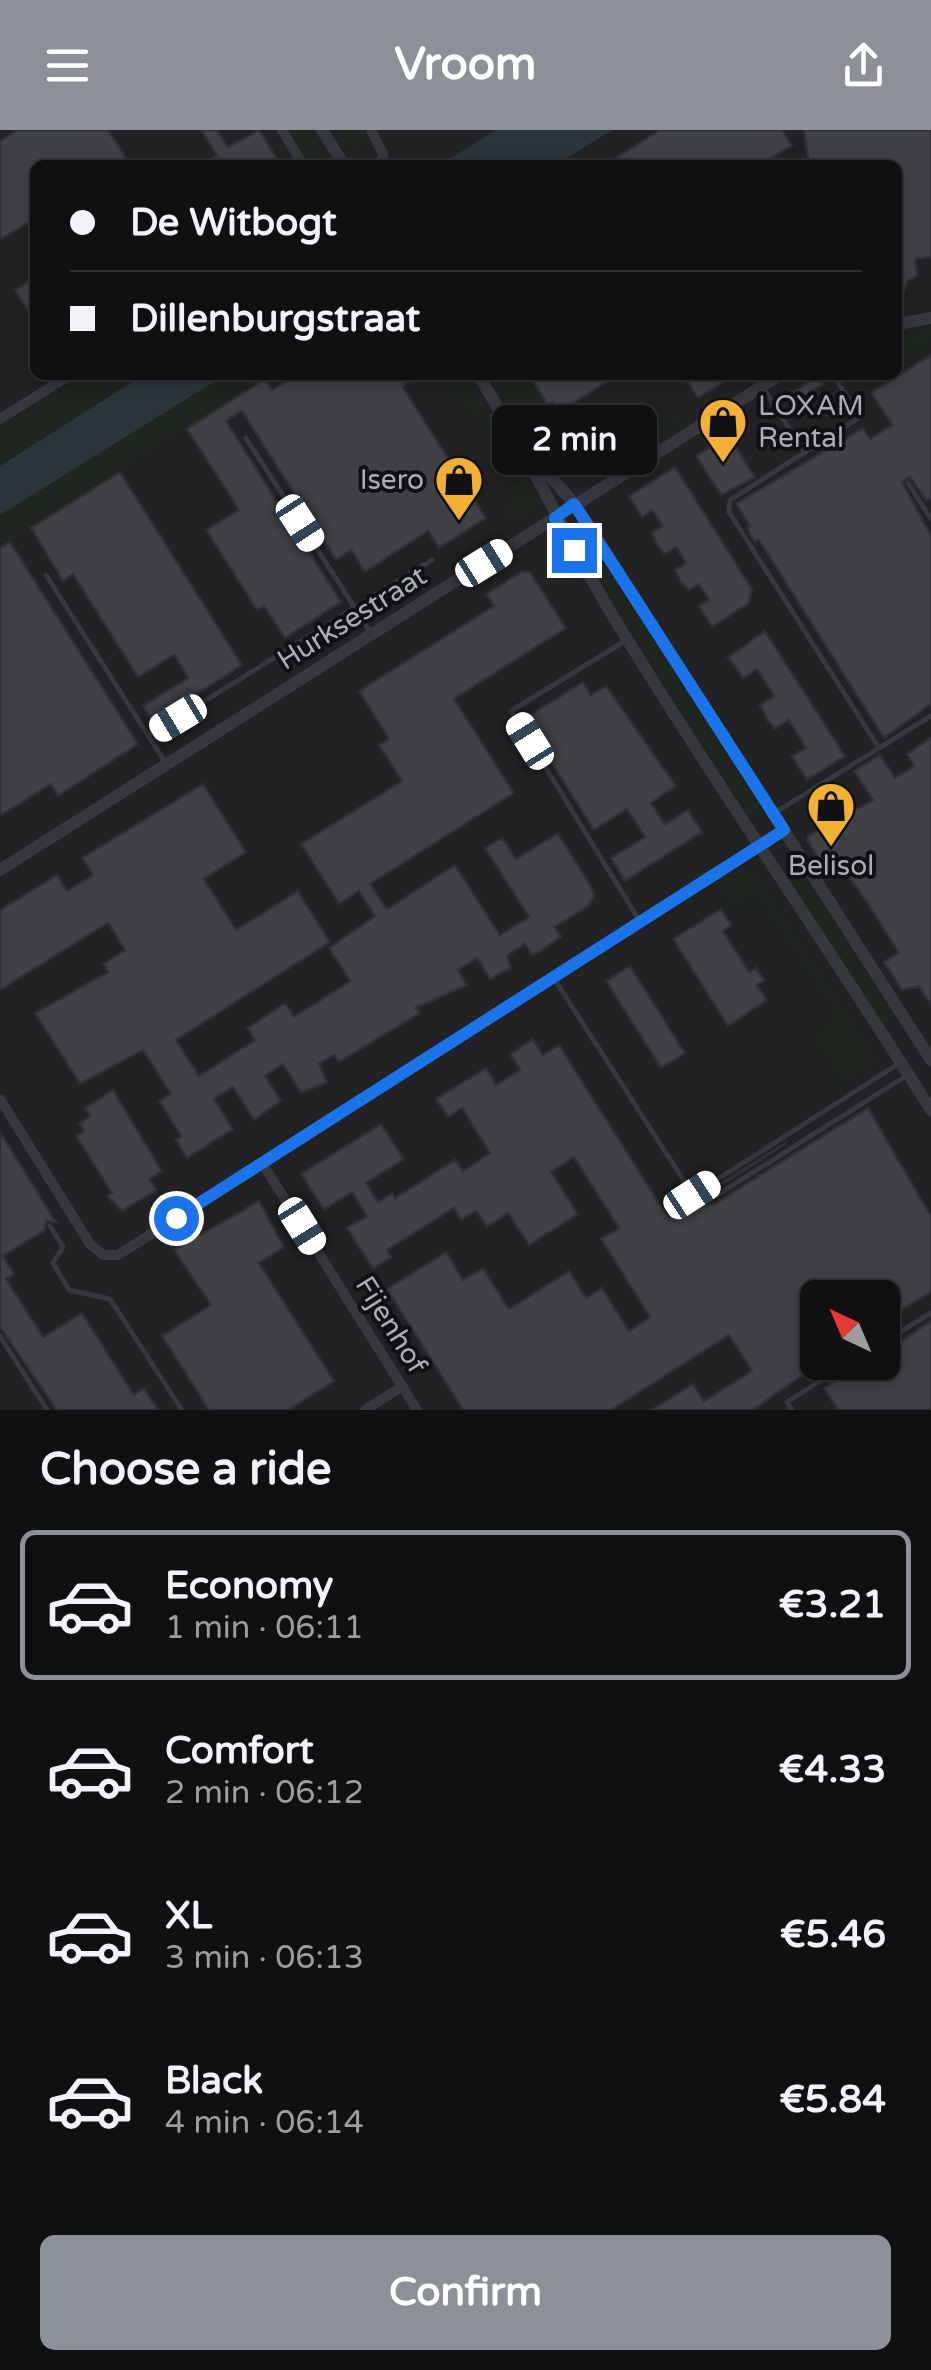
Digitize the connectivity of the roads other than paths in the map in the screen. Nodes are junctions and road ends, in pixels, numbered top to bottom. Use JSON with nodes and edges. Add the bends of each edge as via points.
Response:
{"nodes":[{"id":1,"x":282,"y":130,"type":"edge"},
{"id":2,"x":322,"y":130,"type":"edge"},
{"id":3,"x":371,"y":130,"type":"edge"},
{"id":4,"x":300,"y":160,"type":"edge"},
{"id":5,"x":341,"y":160,"type":"edge"},
{"id":6,"x":382,"y":160,"type":"edge"},
{"id":7,"x":931,"y":318,"type":"edge"},
{"id":8,"x":902,"y":323,"type":"edge"},
{"id":9,"x":62,"y":380,"type":"edge"},
{"id":10,"x":481,"y":380,"type":"edge"},
{"id":11,"x":772,"y":380,"type":"edge"},
{"id":12,"x":836,"y":380,"type":"edge"},
{"id":13,"x":762,"y":386,"type":"junction"},
{"id":14,"x":0,"y":419,"type":"edge"},
{"id":15,"x":246,"y":438,"type":"dead end"},
{"id":16,"x":526,"y":450,"type":"junction"},
{"id":17,"x":804,"y":453,"type":"junction"},
{"id":18,"x":908,"y":483,"type":"dead end"},
{"id":19,"x":574,"y":504,"type":"junction"},
{"id":20,"x":555,"y":518,"type":"junction"},
{"id":21,"x":931,"y":519,"type":"edge"},
{"id":22,"x":432,"y":560,"type":"dead end"},
{"id":23,"x":46,"y":575,"type":"dead end"},
{"id":24,"x":355,"y":608,"type":"junction"},
{"id":25,"x":372,"y":634,"type":"junction"},
{"id":26,"x":628,"y":639,"type":"junction"},
{"id":27,"x":931,"y":716,"type":"edge"},
{"id":28,"x":148,"y":736,"type":"junction"},
{"id":29,"x":879,"y":748,"type":"junction"},
{"id":30,"x":166,"y":764,"type":"junction"},
{"id":31,"x":774,"y":814,"type":"junction"},
{"id":32,"x":784,"y":830,"type":"junction"},
{"id":33,"x":759,"y":846,"type":"junction"},
{"id":34,"x":0,"y":870,"type":"edge"},
{"id":35,"x":640,"y":922,"type":"junction"},
{"id":36,"x":553,"y":978,"type":"junction"},
{"id":37,"x":928,"y":1050,"type":"edge"},
{"id":38,"x":905,"y":1068,"type":"junction"},
{"id":39,"x":0,"y":1098,"type":"edge"},
{"id":40,"x":931,"y":1110,"type":"edge"},
{"id":41,"x":262,"y":1163,"type":"junction"},
{"id":42,"x":711,"y":1199,"type":"dead end"},
{"id":43,"x":50,"y":1226,"type":"dead end"},
{"id":44,"x":931,"y":1313,"type":"edge"},
{"id":45,"x":900,"y":1332,"type":"edge"},
{"id":46,"x":0,"y":1336,"type":"edge"},
{"id":47,"x":822,"y":1380,"type":"edge"},
{"id":48,"x":402,"y":1386,"type":"junction"},
{"id":49,"x":47,"y":1410,"type":"edge"},
{"id":50,"x":182,"y":1410,"type":"edge"},
{"id":51,"x":365,"y":1410,"type":"edge"},
{"id":52,"x":418,"y":1410,"type":"edge"},
{"id":53,"x":792,"y":1410,"type":"edge"}],
"edges":[{"from":1,"to":4,"type":"street"},
{"from":2,"to":5,"type":"street"},
{"from":3,"to":6,"type":"street"},
{"from":7,"to":8,"type":"street"},
{"from":9,"to":14,"type":"street"},
{"from":10,"to":16,"type":"street"},
{"from":11,"to":13,"type":"street","name":"Hurksestraat"},
{"from":12,"to":17,"type":"lane","via":[[860,417]]},
{"from":13,"to":17,"type":"lane"},
{"from":13,"to":19,"type":"street","name":"Hurksestraat"},
{"from":15,"to":24,"type":"lane"},
{"from":16,"to":19,"type":"street"},
{"from":16,"to":20,"type":"street"},
{"from":17,"to":29,"type":"lane","via":[[730,500],[729,512]]},
{"from":18,"to":21,"type":"lane"},
{"from":19,"to":20,"type":"street","name":"Hurksestraat"},
{"from":19,"to":31,"type":"street"},
{"from":20,"to":25,"type":"street","name":"Hurksestraat"},
{"from":20,"to":26,"type":"street"},
{"from":22,"to":24,"type":"lane"},
{"from":23,"to":28,"type":"lane"},
{"from":24,"to":25,"type":"lane"},
{"from":24,"to":28,"type":"lane"},
{"from":25,"to":30,"type":"street","name":"Hurksestraat"},
{"from":26,"to":33,"type":"street"},
{"from":26,"to":35,"type":"lane","via":[[511,711]]},
{"from":27,"to":29,"type":"lane"},
{"from":28,"to":30,"type":"lane"},
{"from":29,"to":31,"type":"lane"},
{"from":30,"to":34,"type":"street","name":"Hurksestraat"},
{"from":31,"to":32,"type":"street"},
{"from":32,"to":33,"type":"street"},
{"from":32,"to":37,"type":"street"},
{"from":33,"to":35,"type":"street"},
{"from":33,"to":38,"type":"street"},
{"from":35,"to":36,"type":"street"},
{"from":36,"to":38,"type":"lane","via":[[692,1195]]},
{"from":36,"to":41,"type":"street"},
{"from":37,"to":38,"type":"street"},
{"from":38,"to":40,"type":"street"},
{"from":38,"to":42,"type":"lane"},
{"from":39,"to":41,"type":"street","via":[[103,1255],[118,1255]]},
{"from":41,"to":48,"type":"street","name":"Fijenhof"},
{"from":43,"to":50,"type":"lane","via":[[63,1247],[53,1264],[69,1290],[110,1299]]},
{"from":44,"to":45,"type":"lane"},
{"from":46,"to":49,"type":"lane"},
{"from":47,"to":53,"type":"lane","via":[[787,1402]]},
{"from":48,"to":51,"type":"street"},
{"from":48,"to":52,"type":"street","name":"Fijenhof"}]}
